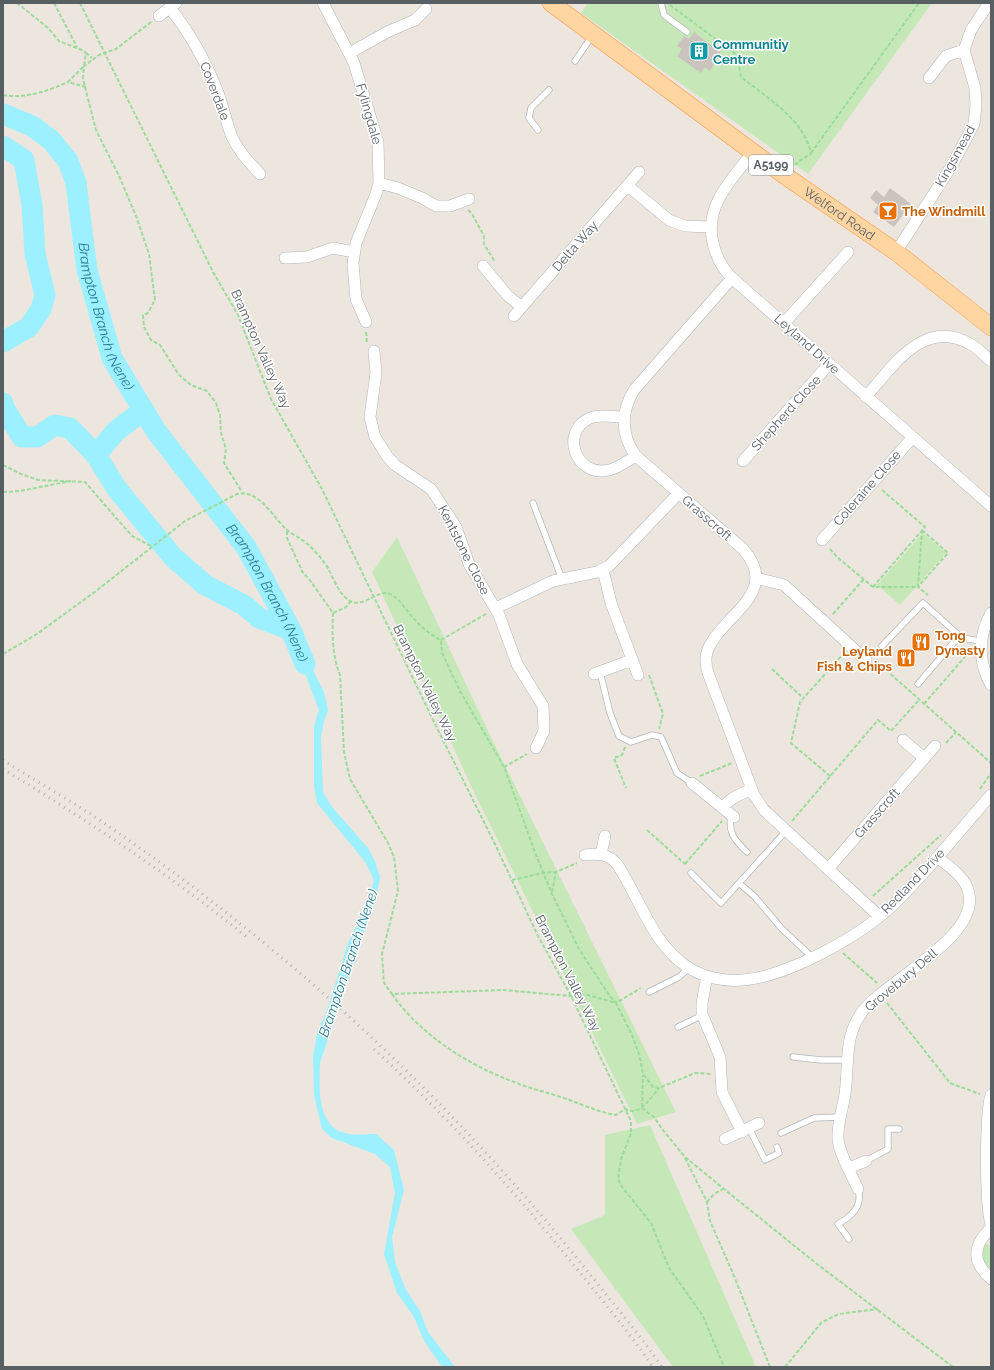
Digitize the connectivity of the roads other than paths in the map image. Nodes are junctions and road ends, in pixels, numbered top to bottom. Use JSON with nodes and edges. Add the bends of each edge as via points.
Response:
{"nodes":[{"id":1,"x":323,"y":3,"type":"edge"},
{"id":2,"x":551,"y":3,"type":"edge"},
{"id":3,"x":661,"y":3,"type":"edge"},
{"id":4,"x":989,"y":3,"type":"edge"},
{"id":5,"x":173,"y":5,"type":"edge"},
{"id":6,"x":426,"y":9,"type":"dead end"},
{"id":7,"x":159,"y":16,"type":"road end"},
{"id":8,"x":686,"y":32,"type":"dead end"},
{"id":9,"x":593,"y":34,"type":"junction"},
{"id":10,"x":964,"y":50,"type":"junction"},
{"id":11,"x":350,"y":53,"type":"junction"},
{"id":12,"x":575,"y":61,"type":"dead end"},
{"id":13,"x":929,"y":78,"type":"dead end"},
{"id":14,"x":549,"y":90,"type":"dead end"},
{"id":15,"x":538,"y":130,"type":"dead end"},
{"id":16,"x":753,"y":152,"type":"junction"},
{"id":17,"x":639,"y":172,"type":"dead end"},
{"id":18,"x":260,"y":174,"type":"dead end"},
{"id":19,"x":379,"y":183,"type":"junction"},
{"id":20,"x":628,"y":186,"type":"junction"},
{"id":21,"x":464,"y":201,"type":"road end"},
{"id":22,"x":711,"y":227,"type":"junction"},
{"id":23,"x":354,"y":252,"type":"junction"},
{"id":24,"x":848,"y":252,"type":"dead end"},
{"id":25,"x":896,"y":252,"type":"junction"},
{"id":26,"x":285,"y":258,"type":"dead end"},
{"id":27,"x":483,"y":266,"type":"dead end"},
{"id":28,"x":732,"y":278,"type":"junction"},
{"id":29,"x":522,"y":307,"type":"junction"},
{"id":30,"x":514,"y":316,"type":"dead end"},
{"id":31,"x":366,"y":322,"type":"road end"},
{"id":32,"x":784,"y":323,"type":"junction"},
{"id":33,"x":991,"y":327,"type":"edge"},
{"id":34,"x":374,"y":351,"type":"road end"},
{"id":35,"x":991,"y":361,"type":"edge"},
{"id":36,"x":829,"y":364,"type":"junction"},
{"id":37,"x":866,"y":397,"type":"junction"},
{"id":38,"x":624,"y":417,"type":"junction"},
{"id":39,"x":913,"y":437,"type":"junction"},
{"id":40,"x":636,"y":456,"type":"junction"},
{"id":41,"x":743,"y":461,"type":"dead end"},
{"id":42,"x":678,"y":494,"type":"junction"},
{"id":43,"x":533,"y":503,"type":"dead end"},
{"id":44,"x":991,"y":506,"type":"edge"},
{"id":45,"x":822,"y":540,"type":"dead end"},
{"id":46,"x":603,"y":570,"type":"junction"},
{"id":47,"x":756,"y":578,"type":"junction"},
{"id":48,"x":562,"y":579,"type":"junction"},
{"id":49,"x":496,"y":608,"type":"junction"},
{"id":50,"x":991,"y":613,"type":"edge"},
{"id":51,"x":962,"y":638,"type":"junction"},
{"id":52,"x":976,"y":641,"type":"junction"},
{"id":53,"x":882,"y":646,"type":"dead end"},
{"id":54,"x":632,"y":660,"type":"junction"},
{"id":55,"x":866,"y":660,"type":"road end"},
{"id":56,"x":597,"y":673,"type":"joint"},
{"id":57,"x":638,"y":675,"type":"road end"},
{"id":58,"x":918,"y":684,"type":"dead end"},
{"id":59,"x":991,"y":685,"type":"edge"},
{"id":60,"x":903,"y":740,"type":"dead end"},
{"id":61,"x":935,"y":746,"type":"road end"},
{"id":62,"x":536,"y":748,"type":"road end"},
{"id":63,"x":924,"y":758,"type":"junction"},
{"id":64,"x":692,"y":783,"type":"joint"},
{"id":65,"x":751,"y":789,"type":"junction"},
{"id":66,"x":991,"y":795,"type":"edge"},
{"id":67,"x":729,"y":812,"type":"junction"},
{"id":68,"x":786,"y":830,"type":"junction"},
{"id":69,"x":605,"y":836,"type":"dead end"},
{"id":70,"x":747,"y":852,"type":"dead end"},
{"id":71,"x":601,"y":854,"type":"junction"},
{"id":72,"x":585,"y":855,"type":"road end"},
{"id":73,"x":937,"y":857,"type":"junction"},
{"id":74,"x":829,"y":868,"type":"junction"},
{"id":75,"x":691,"y":873,"type":"road end"},
{"id":76,"x":739,"y":882,"type":"junction"},
{"id":77,"x":879,"y":916,"type":"junction"},
{"id":78,"x":812,"y":957,"type":"junction"},
{"id":79,"x":689,"y":968,"type":"junction"},
{"id":80,"x":707,"y":976,"type":"junction"},
{"id":81,"x":649,"y":992,"type":"dead end"},
{"id":82,"x":703,"y":1015,"type":"junction"},
{"id":83,"x":678,"y":1027,"type":"dead end"},
{"id":84,"x":793,"y":1057,"type":"dead end"},
{"id":85,"x":847,"y":1060,"type":"junction"},
{"id":86,"x":991,"y":1096,"type":"edge"},
{"id":87,"x":840,"y":1117,"type":"junction"},
{"id":88,"x":750,"y":1127,"type":"junction"},
{"id":89,"x":899,"y":1129,"type":"dead end"},
{"id":90,"x":781,"y":1133,"type":"dead end"},
{"id":91,"x":725,"y":1140,"type":"dead end"},
{"id":92,"x":777,"y":1147,"type":"dead end"},
{"id":93,"x":866,"y":1161,"type":"joint"},
{"id":94,"x":849,"y":1168,"type":"junction"},
{"id":95,"x":858,"y":1189,"type":"joint"},
{"id":96,"x":991,"y":1224,"type":"edge"},
{"id":97,"x":991,"y":1228,"type":"edge"},
{"id":98,"x":849,"y":1238,"type":"dead end"},
{"id":99,"x":991,"y":1279,"type":"edge"}],
"edges":[{"from":1,"to":11,"type":"street","name":"Fylingdale"},
{"from":2,"to":9,"type":"main road","name":"Welford Road","number":"A5199"},
{"from":3,"to":8,"type":"lane","via":[[664,15]]},
{"from":4,"to":10,"type":"street","via":[[971,30]]},
{"from":5,"to":7,"type":"street","name":"Coverdale"},
{"from":5,"to":18,"type":"street","name":"Coverdale","via":[[194,40],[218,90],[238,148]]},
{"from":6,"to":11,"type":"street","via":[[415,20]]},
{"from":9,"to":12,"type":"lane"},
{"from":9,"to":16,"type":"main road","name":"Welford Road","number":"A5199"},
{"from":10,"to":13,"type":"street","via":[[946,56]]},
{"from":10,"to":25,"type":"street","name":"Kingsmead","via":[[975,88],[974,124],[951,167]]},
{"from":11,"to":19,"type":"street","name":"Fylingdale","via":[[376,134],[380,163]]},
{"from":14,"to":15,"type":"lane","via":[[531,108],[529,118]]},
{"from":16,"to":22,"type":"street","name":"Leyland Drive","via":[[719,197]]},
{"from":16,"to":25,"type":"main road","name":"Welford Road","number":"A5199"},
{"from":17,"to":20,"type":"street","name":"Delta Way"},
{"from":19,"to":21,"type":"street","via":[[398,188],[436,206]]},
{"from":19,"to":23,"type":"street","name":"Fylingdale"},
{"from":20,"to":22,"type":"street","via":[[669,220],[685,226]]},
{"from":20,"to":29,"type":"street","name":"Delta Way"},
{"from":22,"to":28,"type":"street","name":"Leyland Drive","via":[[717,257]]},
{"from":23,"to":26,"type":"street","via":[[332,248],[312,256]]},
{"from":23,"to":31,"type":"street","name":"Fylingdale","via":[[354,288]]},
{"from":24,"to":32,"type":"street"},
{"from":25,"to":33,"type":"main road","name":"Welford Road","number":"A5199"},
{"from":27,"to":29,"type":"street","via":[[508,296]]},
{"from":28,"to":32,"type":"street","name":"Leyland Drive"},
{"from":28,"to":38,"type":"street","name":"Grasscroft","via":[[634,390],[628,399]]},
{"from":29,"to":30,"type":"street","name":"Delta Way"},
{"from":32,"to":36,"type":"street","name":"Leyland Drive"},
{"from":34,"to":49,"type":"street","name":"Kentstone Close","via":[[376,373],[370,417],[375,437],[395,465],[424,483],[441,503],[456,527],[469,564]]},
{"from":35,"to":37,"type":"street","via":[[976,348],[961,340],[946,337],[930,338],[907,351]]},
{"from":36,"to":37,"type":"street","name":"Leyland Drive"},
{"from":36,"to":41,"type":"street","name":"Shepherd Close"},
{"from":37,"to":39,"type":"street","name":"Leyland Drive"},
{"from":38,"to":40,"type":"street","name":"Grasscroft","via":[[626,438]]},
{"from":38,"to":40,"type":"street","via":[[596,416],[585,421],[574,437],[574,450],[585,467],[600,471],[616,468]]},
{"from":39,"to":44,"type":"street","name":"Leyland Drive"},
{"from":39,"to":45,"type":"street","name":"Coleraine Close"},
{"from":40,"to":42,"type":"street","name":"Grasscroft"},
{"from":42,"to":46,"type":"street","name":"Kentstone Close"},
{"from":42,"to":47,"type":"street","name":"Grasscroft","via":[[743,549],[753,564]]},
{"from":43,"to":48,"type":"lane"},
{"from":46,"to":48,"type":"street","name":"Kentstone Close"},
{"from":46,"to":54,"type":"street","via":[[611,603]]},
{"from":47,"to":55,"type":"street","via":[[784,585]]},
{"from":47,"to":65,"type":"street","via":[[751,595],[713,642],[706,660],[708,673]]},
{"from":48,"to":49,"type":"street","name":"Kentstone Close","via":[[540,586]]},
{"from":49,"to":62,"type":"street","name":"Kentstone Close","via":[[517,664],[543,706],[544,731]]},
{"from":50,"to":52,"type":"street"},
{"from":51,"to":52,"type":"lane"},
{"from":51,"to":53,"type":"lane","via":[[923,603]]},
{"from":51,"to":58,"type":"lane","via":[[954,642]]},
{"from":52,"to":59,"type":"street"},
{"from":54,"to":56,"type":"street"},
{"from":54,"to":57,"type":"street"},
{"from":56,"to":64,"type":"lane","via":[[619,736],[627,741],[636,741],[657,735],[664,741],[677,773]]},
{"from":60,"to":63,"type":"street"},
{"from":61,"to":63,"type":"street","name":"Grasscroft"},
{"from":63,"to":74,"type":"street","name":"Grasscroft"},
{"from":64,"to":67,"type":"street"},
{"from":65,"to":67,"type":"street","via":[[733,798]]},
{"from":65,"to":68,"type":"street","via":[[764,810]]},
{"from":66,"to":73,"type":"street","name":"Redland Drive"},
{"from":67,"to":70,"type":"lane","via":[[731,834]]},
{"from":68,"to":74,"type":"street"},
{"from":68,"to":76,"type":"lane"},
{"from":69,"to":71,"type":"street"},
{"from":71,"to":72,"type":"street"},
{"from":71,"to":79,"type":"street","name":"Redland Drive","via":[[617,864],[660,939],[673,955]]},
{"from":73,"to":77,"type":"street","name":"Redland Drive"},
{"from":73,"to":85,"type":"street","name":"Grovebury Dell","via":[[955,872],[967,887],[967,913],[939,948],[866,1007],[850,1036]]},
{"from":74,"to":77,"type":"street"},
{"from":75,"to":76,"type":"lane","via":[[721,903]]},
{"from":76,"to":78,"type":"lane","via":[[777,924]]},
{"from":77,"to":78,"type":"street","name":"Redland Drive"},
{"from":78,"to":80,"type":"street","name":"Redland Drive","via":[[778,971],[744,980]]},
{"from":79,"to":80,"type":"street","name":"Redland Drive"},
{"from":79,"to":81,"type":"lane","via":[[679,977]]},
{"from":80,"to":82,"type":"street","via":[[702,1003]]},
{"from":82,"to":83,"type":"lane"},
{"from":82,"to":88,"type":"street","via":[[718,1048],[722,1092]]},
{"from":84,"to":85,"type":"lane"},
{"from":85,"to":87,"type":"street","name":"Grovebury Dell"},
{"from":86,"to":96,"type":"street","via":[[988,1114],[987,1203]]},
{"from":87,"to":90,"type":"lane","via":[[814,1118]]},
{"from":87,"to":94,"type":"street","name":"Grovebury Dell","via":[[838,1138]]},
{"from":88,"to":91,"type":"street"},
{"from":88,"to":92,"type":"lane","via":[[765,1160],[779,1153]]},
{"from":89,"to":93,"type":"lane","via":[[888,1129],[888,1149]]},
{"from":93,"to":94,"type":"street"},
{"from":94,"to":95,"type":"street","name":"Grovebury Dell"},
{"from":95,"to":98,"type":"lane","via":[[858,1207],[838,1224]]},
{"from":97,"to":99,"type":"street","via":[[979,1242],[976,1253],[980,1266]]}]}
